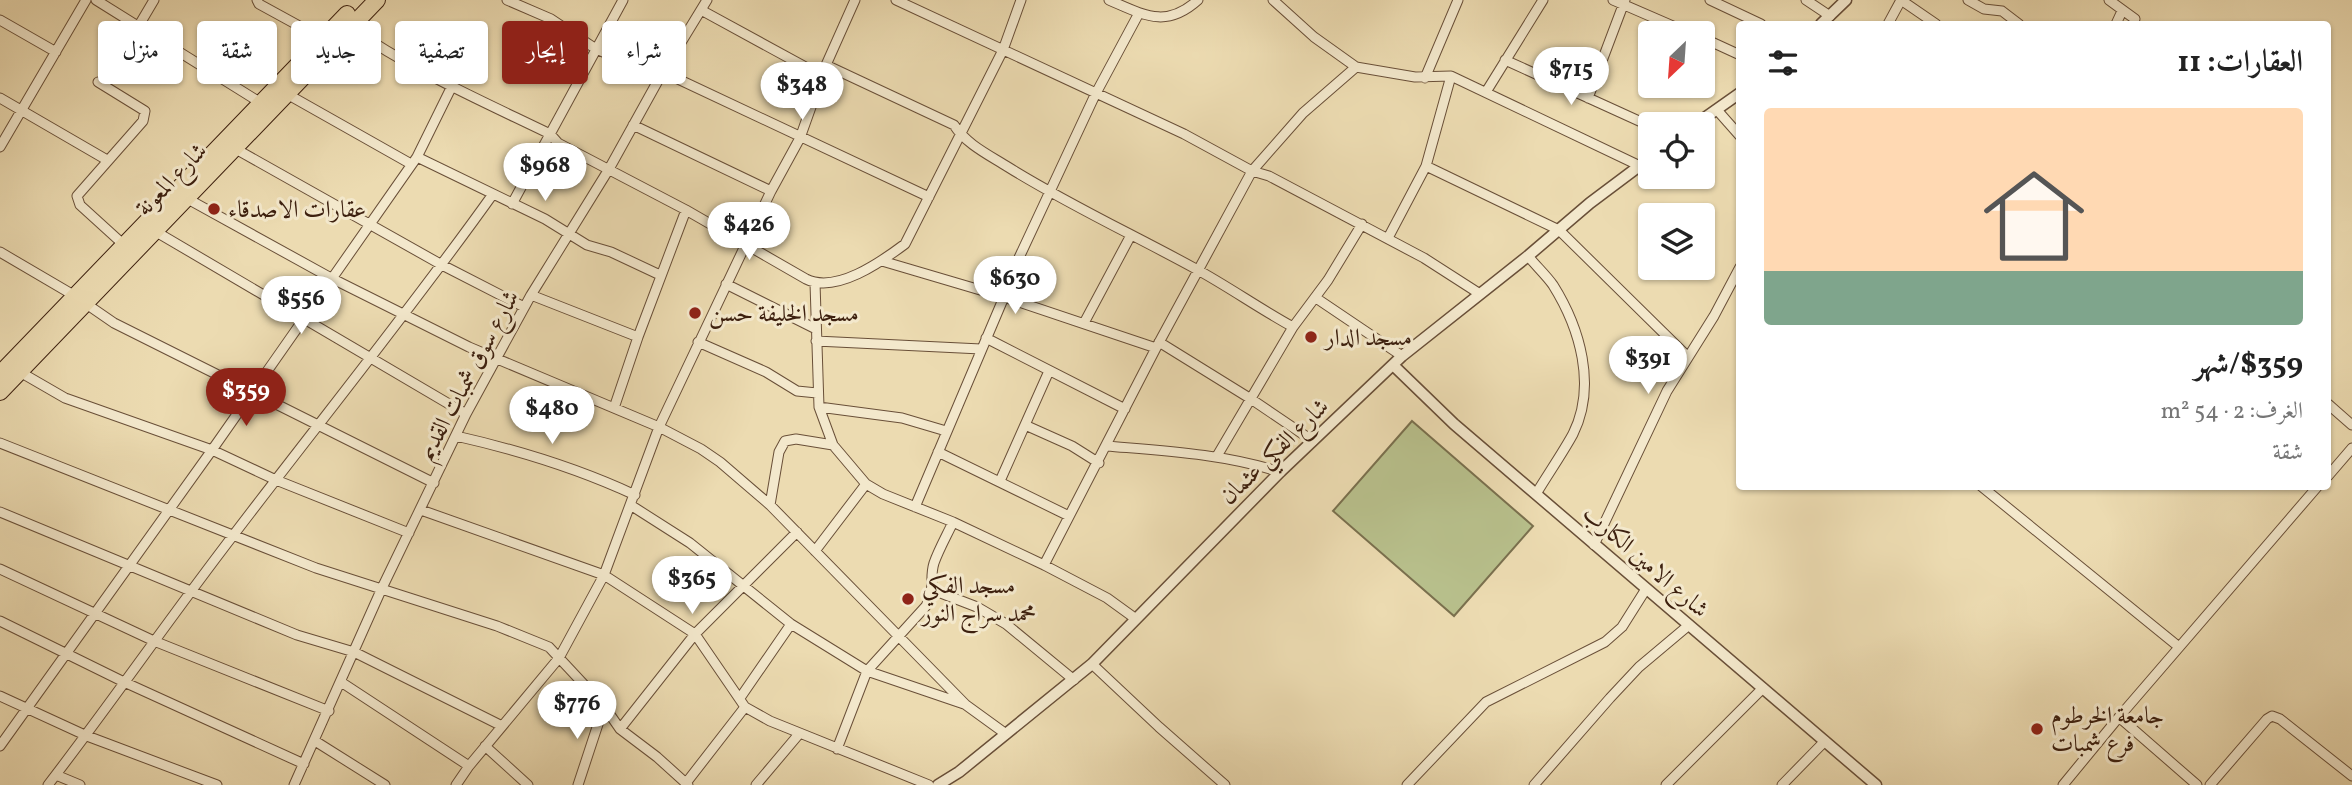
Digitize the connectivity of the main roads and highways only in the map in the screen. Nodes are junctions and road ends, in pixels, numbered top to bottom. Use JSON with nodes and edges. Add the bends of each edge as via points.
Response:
{"nodes":[{"id":1,"x":361,"y":0,"type":"edge"},
{"id":2,"x":377,"y":0,"type":"edge"},
{"id":3,"x":80,"y":299,"type":"junction"},
{"id":4,"x":0,"y":374,"type":"edge"},
{"id":5,"x":0,"y":392,"type":"edge"}],
"edges":[{"from":1,"to":3,"type":"highway","name":"شارع المعونة","via":[[124,244]]},
{"from":2,"to":3,"type":"highway","name":"شارع المعونة","via":[[186,198]]},
{"from":3,"to":4,"type":"highway","name":"شارع المعونة"},
{"from":3,"to":5,"type":"highway","name":"شارع المعونة"}]}
